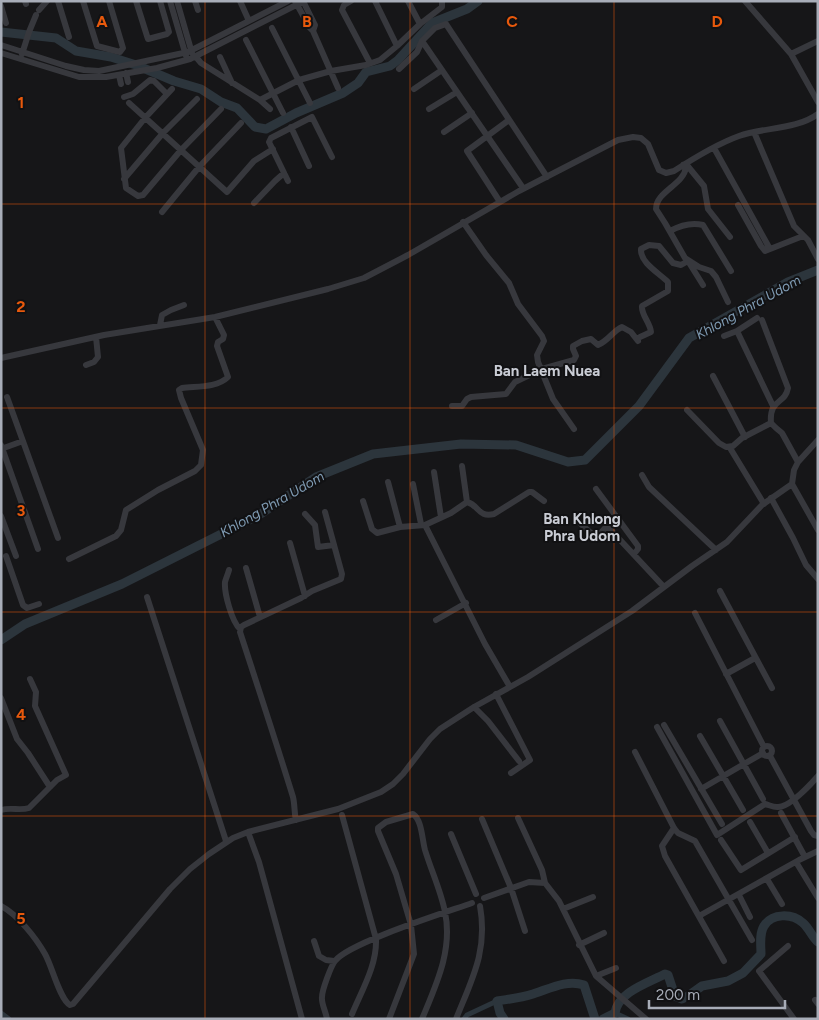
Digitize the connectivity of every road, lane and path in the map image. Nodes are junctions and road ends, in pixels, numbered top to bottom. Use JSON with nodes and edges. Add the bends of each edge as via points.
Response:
{"nodes":[{"id":1,"x":47,"y":1,"type":"edge"},
{"id":2,"x":58,"y":1,"type":"edge"},
{"id":3,"x":83,"y":1,"type":"edge"},
{"id":4,"x":110,"y":1,"type":"edge"},
{"id":5,"x":136,"y":1,"type":"edge"},
{"id":6,"x":160,"y":1,"type":"edge"},
{"id":7,"x":170,"y":1,"type":"edge"},
{"id":8,"x":178,"y":1,"type":"edge"},
{"id":9,"x":195,"y":1,"type":"edge"},
{"id":10,"x":240,"y":1,"type":"edge"},
{"id":11,"x":288,"y":1,"type":"edge"},
{"id":12,"x":304,"y":1,"type":"edge"},
{"id":13,"x":351,"y":1,"type":"edge"},
{"id":14,"x":375,"y":1,"type":"edge"},
{"id":15,"x":408,"y":1,"type":"edge"},
{"id":16,"x":442,"y":1,"type":"edge"},
{"id":17,"x":746,"y":1,"type":"edge"},
{"id":18,"x":296,"y":3,"type":"edge"},
{"id":19,"x":1,"y":6,"type":"edge"},
{"id":20,"x":198,"y":10,"type":"dead end"},
{"id":21,"x":249,"y":21,"type":"junction"},
{"id":22,"x":6,"y":23,"type":"dead end"},
{"id":23,"x":420,"y":24,"type":"junction"},
{"id":24,"x":272,"y":28,"type":"dead end"},
{"id":25,"x":313,"y":31,"type":"junction"},
{"id":26,"x":182,"y":32,"type":"junction"},
{"id":27,"x":69,"y":37,"type":"dead end"},
{"id":28,"x":246,"y":40,"type":"dead end"},
{"id":29,"x":422,"y":41,"type":"junction"},
{"id":30,"x":818,"y":41,"type":"edge"},
{"id":31,"x":1,"y":45,"type":"edge"},
{"id":32,"x":397,"y":46,"type":"junction"},
{"id":33,"x":188,"y":51,"type":"junction"},
{"id":34,"x":1,"y":53,"type":"edge"},
{"id":35,"x":791,"y":54,"type":"junction"},
{"id":36,"x":22,"y":55,"type":"junction"},
{"id":37,"x":220,"y":57,"type":"dead end"},
{"id":38,"x":192,"y":58,"type":"junction"},
{"id":39,"x":140,"y":63,"type":"junction"},
{"id":40,"x":370,"y":63,"type":"junction"},
{"id":41,"x":399,"y":69,"type":"dead end"},
{"id":42,"x":442,"y":70,"type":"junction"},
{"id":43,"x":121,"y":72,"type":"junction"},
{"id":44,"x":137,"y":72,"type":"junction"},
{"id":45,"x":331,"y":72,"type":"junction"},
{"id":46,"x":299,"y":80,"type":"junction"},
{"id":47,"x":232,"y":83,"type":"junction"},
{"id":48,"x":338,"y":88,"type":"dead end"},
{"id":49,"x":414,"y":89,"type":"dead end"},
{"id":50,"x":457,"y":92,"type":"junction"},
{"id":51,"x":273,"y":94,"type":"junction"},
{"id":52,"x":128,"y":98,"type":"junction"},
{"id":53,"x":197,"y":99,"type":"dead end"},
{"id":54,"x":260,"y":100,"type":"junction"},
{"id":55,"x":818,"y":102,"type":"edge"},
{"id":56,"x":310,"y":103,"type":"dead end"},
{"id":57,"x":221,"y":109,"type":"dead end"},
{"id":58,"x":270,"y":109,"type":"dead end"},
{"id":59,"x":429,"y":109,"type":"dead end"},
{"id":60,"x":283,"y":113,"type":"dead end"},
{"id":61,"x":472,"y":113,"type":"junction"},
{"id":62,"x":818,"y":114,"type":"edge"},
{"id":63,"x":145,"y":118,"type":"junction"},
{"id":64,"x":509,"y":120,"type":"junction"},
{"id":65,"x":241,"y":123,"type":"dead end"},
{"id":66,"x":291,"y":127,"type":"junction"},
{"id":67,"x":444,"y":132,"type":"dead end"},
{"id":68,"x":754,"y":132,"type":"junction"},
{"id":69,"x":163,"y":133,"type":"junction"},
{"id":70,"x":487,"y":136,"type":"junction"},
{"id":71,"x":714,"y":148,"type":"junction"},
{"id":72,"x":273,"y":149,"type":"junction"},
{"id":73,"x":181,"y":150,"type":"junction"},
{"id":74,"x":332,"y":157,"type":"dead end"},
{"id":75,"x":685,"y":165,"type":"junction"},
{"id":76,"x":199,"y":166,"type":"junction"},
{"id":77,"x":309,"y":166,"type":"dead end"},
{"id":78,"x":284,"y":173,"type":"junction"},
{"id":79,"x":546,"y":176,"type":"junction"},
{"id":80,"x":124,"y":179,"type":"junction"},
{"id":81,"x":288,"y":181,"type":"dead end"},
{"id":82,"x":523,"y":188,"type":"junction"},
{"id":83,"x":500,"y":202,"type":"junction"},
{"id":84,"x":254,"y":203,"type":"dead end"},
{"id":85,"x":738,"y":205,"type":"dead end"},
{"id":86,"x":162,"y":212,"type":"dead end"},
{"id":87,"x":463,"y":222,"type":"junction"},
{"id":88,"x":670,"y":231,"type":"junction"},
{"id":89,"x":730,"y":236,"type":"dead end"},
{"id":90,"x":804,"y":236,"type":"junction"},
{"id":91,"x":770,"y":249,"type":"junction"},
{"id":92,"x":817,"y":256,"type":"edge"},
{"id":93,"x":688,"y":261,"type":"junction"},
{"id":94,"x":731,"y":271,"type":"dead end"},
{"id":95,"x":703,"y":285,"type":"dead end"},
{"id":96,"x":728,"y":302,"type":"dead end"},
{"id":97,"x":184,"y":306,"type":"dead end"},
{"id":98,"x":215,"y":317,"type":"junction"},
{"id":99,"x":160,"y":325,"type":"junction"},
{"id":100,"x":737,"y":330,"type":"junction"},
{"id":101,"x":96,"y":336,"type":"junction"},
{"id":102,"x":724,"y":336,"type":"dead end"},
{"id":103,"x":1,"y":358,"type":"edge"},
{"id":104,"x":86,"y":365,"type":"dead end"},
{"id":105,"x":542,"y":369,"type":"junction"},
{"id":106,"x":713,"y":376,"type":"dead end"},
{"id":107,"x":7,"y":397,"type":"dead end"},
{"id":108,"x":452,"y":406,"type":"dead end"},
{"id":109,"x":774,"y":406,"type":"junction"},
{"id":110,"x":687,"y":410,"type":"dead end"},
{"id":111,"x":771,"y":423,"type":"junction"},
{"id":112,"x":574,"y":429,"type":"dead end"},
{"id":113,"x":745,"y":437,"type":"junction"},
{"id":114,"x":818,"y":440,"type":"edge"},
{"id":115,"x":24,"y":441,"type":"junction"},
{"id":116,"x":2,"y":448,"type":"edge"},
{"id":117,"x":730,"y":448,"type":"junction"},
{"id":118,"x":798,"y":462,"type":"junction"},
{"id":119,"x":462,"y":466,"type":"dead end"},
{"id":120,"x":434,"y":472,"type":"dead end"},
{"id":121,"x":642,"y":475,"type":"dead end"},
{"id":122,"x":388,"y":482,"type":"dead end"},
{"id":123,"x":412,"y":484,"type":"dead end"},
{"id":124,"x":792,"y":484,"type":"junction"},
{"id":125,"x":596,"y":489,"type":"dead end"},
{"id":126,"x":771,"y":498,"type":"junction"},
{"id":127,"x":544,"y":500,"type":"dead end"},
{"id":128,"x":364,"y":501,"type":"dead end"},
{"id":129,"x":467,"y":502,"type":"junction"},
{"id":130,"x":764,"y":504,"type":"junction"},
{"id":131,"x":325,"y":512,"type":"dead end"},
{"id":132,"x":304,"y":514,"type":"dead end"},
{"id":133,"x":1,"y":516,"type":"edge"},
{"id":134,"x":441,"y":517,"type":"junction"},
{"id":135,"x":328,"y":524,"type":"junction"},
{"id":136,"x":580,"y":524,"type":"dead end"},
{"id":137,"x":423,"y":525,"type":"junction"},
{"id":138,"x":315,"y":527,"type":"junction"},
{"id":139,"x":400,"y":527,"type":"junction"},
{"id":140,"x":818,"y":530,"type":"edge"},
{"id":141,"x":4,"y":531,"type":"edge"},
{"id":142,"x":58,"y":538,"type":"dead end"},
{"id":143,"x":290,"y":543,"type":"dead end"},
{"id":144,"x":334,"y":545,"type":"junction"},
{"id":145,"x":38,"y":549,"type":"dead end"},
{"id":146,"x":716,"y":550,"type":"junction"},
{"id":147,"x":634,"y":554,"type":"junction"},
{"id":148,"x":4,"y":556,"type":"edge"},
{"id":149,"x":69,"y":559,"type":"dead end"},
{"id":150,"x":246,"y":568,"type":"dead end"},
{"id":151,"x":229,"y":570,"type":"dead end"},
{"id":152,"x":818,"y":579,"type":"edge"},
{"id":153,"x":664,"y":587,"type":"junction"},
{"id":154,"x":720,"y":591,"type":"dead end"},
{"id":155,"x":305,"y":596,"type":"junction"},
{"id":156,"x":147,"y":597,"type":"dead end"},
{"id":157,"x":466,"y":603,"type":"junction"},
{"id":158,"x":39,"y":604,"type":"dead end"},
{"id":159,"x":696,"y":612,"type":"dead end"},
{"id":160,"x":260,"y":617,"type":"junction"},
{"id":161,"x":436,"y":620,"type":"dead end"},
{"id":162,"x":240,"y":629,"type":"junction"},
{"id":163,"x":755,"y":658,"type":"junction"},
{"id":164,"x":726,"y":674,"type":"junction"},
{"id":165,"x":30,"y":679,"type":"dead end"},
{"id":166,"x":510,"y":687,"type":"junction"},
{"id":167,"x":772,"y":688,"type":"dead end"},
{"id":168,"x":496,"y":694,"type":"junction"},
{"id":169,"x":1,"y":698,"type":"edge"},
{"id":170,"x":474,"y":707,"type":"junction"},
{"id":171,"x":720,"y":721,"type":"dead end"},
{"id":172,"x":700,"y":736,"type":"dead end"},
{"id":173,"x":763,"y":750,"type":"junction"},
{"id":174,"x":635,"y":752,"type":"dead end"},
{"id":175,"x":519,"y":761,"type":"dead end"},
{"id":176,"x":744,"y":764,"type":"junction"},
{"id":177,"x":511,"y":773,"type":"dead end"},
{"id":178,"x":723,"y":776,"type":"junction"},
{"id":179,"x":818,"y":776,"type":"edge"},
{"id":180,"x":50,"y":787,"type":"junction"},
{"id":181,"x":701,"y":790,"type":"junction"},
{"id":182,"x":763,"y":799,"type":"dead end"},
{"id":183,"x":793,"y":799,"type":"junction"},
{"id":184,"x":1,"y":810,"type":"edge"},
{"id":185,"x":743,"y":810,"type":"dead end"},
{"id":186,"x":781,"y":813,"type":"dead end"},
{"id":187,"x":342,"y":815,"type":"dead end"},
{"id":188,"x":518,"y":818,"type":"dead end"},
{"id":189,"x":482,"y":819,"type":"dead end"},
{"id":190,"x":296,"y":820,"type":"junction"},
{"id":191,"x":750,"y":822,"type":"dead end"},
{"id":192,"x":722,"y":824,"type":"dead end"},
{"id":193,"x":674,"y":828,"type":"junction"},
{"id":194,"x":248,"y":832,"type":"junction"},
{"id":195,"x":451,"y":834,"type":"dead end"},
{"id":196,"x":818,"y":836,"type":"edge"},
{"id":197,"x":794,"y":838,"type":"junction"},
{"id":198,"x":721,"y":840,"type":"dead end"},
{"id":199,"x":226,"y":842,"type":"junction"},
{"id":200,"x":818,"y":851,"type":"edge"},
{"id":201,"x":768,"y":853,"type":"junction"},
{"id":202,"x":805,"y":857,"type":"junction"},
{"id":203,"x":796,"y":862,"type":"junction"},
{"id":204,"x":767,"y":879,"type":"junction"},
{"id":205,"x":545,"y":883,"type":"junction"},
{"id":206,"x":511,"y":888,"type":"junction"},
{"id":207,"x":476,"y":894,"type":"junction"},
{"id":208,"x":739,"y":895,"type":"junction"},
{"id":209,"x":484,"y":898,"type":"junction"},
{"id":210,"x":593,"y":898,"type":"dead end"},
{"id":211,"x":818,"y":898,"type":"edge"},
{"id":212,"x":730,"y":900,"type":"junction"},
{"id":213,"x":472,"y":903,"type":"junction"},
{"id":214,"x":782,"y":904,"type":"dead end"},
{"id":215,"x":1,"y":906,"type":"edge"},
{"id":216,"x":480,"y":906,"type":"junction"},
{"id":217,"x":562,"y":909,"type":"junction"},
{"id":218,"x":445,"y":912,"type":"junction"},
{"id":219,"x":699,"y":916,"type":"junction"},
{"id":220,"x":750,"y":917,"type":"dead end"},
{"id":221,"x":411,"y":925,"type":"junction"},
{"id":222,"x":525,"y":931,"type":"dead end"},
{"id":223,"x":604,"y":933,"type":"dead end"},
{"id":224,"x":376,"y":939,"type":"junction"},
{"id":225,"x":752,"y":940,"type":"dead end"},
{"id":226,"x":314,"y":941,"type":"dead end"},
{"id":227,"x":579,"y":944,"type":"junction"},
{"id":228,"x":788,"y":946,"type":"dead end"},
{"id":229,"x":334,"y":961,"type":"junction"},
{"id":230,"x":724,"y":961,"type":"dead end"},
{"id":231,"x":616,"y":968,"type":"dead end"},
{"id":232,"x":596,"y":976,"type":"junction"},
{"id":233,"x":352,"y":1014,"type":"dead end"},
{"id":234,"x":302,"y":1019,"type":"edge"},
{"id":235,"x":327,"y":1019,"type":"edge"},
{"id":236,"x":389,"y":1019,"type":"edge"},
{"id":237,"x":422,"y":1019,"type":"edge"},
{"id":238,"x":456,"y":1019,"type":"edge"},
{"id":239,"x":646,"y":1019,"type":"edge"},
{"id":240,"x":794,"y":1019,"type":"edge"}],
"edges":[{"from":1,"to":36,"type":"street","via":[[28,32]]},
{"from":2,"to":27,"type":"street"},
{"from":3,"to":4,"type":"street","via":[[97,46],[120,52],[123,48]]},
{"from":5,"to":6,"type":"street","via":[[151,40],[169,32]]},
{"from":7,"to":26,"type":"street"},
{"from":8,"to":26,"type":"street"},
{"from":9,"to":20,"type":"street"},
{"from":10,"to":21,"type":"street"},
{"from":11,"to":21,"type":"street"},
{"from":12,"to":18,"type":"street"},
{"from":12,"to":25,"type":"street","via":[[316,25]]},
{"from":13,"to":40,"type":"street","via":[[342,10]]},
{"from":14,"to":32,"type":"street"},
{"from":15,"to":23,"type":"street"},
{"from":16,"to":23,"type":"street","via":[[442,7]]},
{"from":17,"to":35,"type":"street"},
{"from":18,"to":25,"type":"street"},
{"from":18,"to":38,"type":"street"},
{"from":19,"to":22,"type":"street"},
{"from":21,"to":33,"type":"street"},
{"from":23,"to":32,"type":"street"},
{"from":24,"to":46,"type":"street"},
{"from":25,"to":45,"type":"street"},
{"from":26,"to":33,"type":"street"},
{"from":28,"to":51,"type":"street"},
{"from":29,"to":41,"type":"street","via":[[417,52]]},
{"from":29,"to":42,"type":"street"},
{"from":29,"to":64,"type":"street","via":[[435,28],[446,24]]},
{"from":30,"to":35,"type":"street"},
{"from":31,"to":36,"type":"street"},
{"from":32,"to":40,"type":"street","via":[[380,60]]},
{"from":33,"to":38,"type":"street"},
{"from":33,"to":39,"type":"street"},
{"from":34,"to":36,"type":"street"},
{"from":35,"to":55,"type":"street"},
{"from":36,"to":43,"type":"street","via":[[77,69]]},
{"from":37,"to":47,"type":"street"},
{"from":38,"to":44,"type":"street"},
{"from":38,"to":47,"type":"street"},
{"from":39,"to":43,"type":"street"},
{"from":39,"to":44,"type":"street"},
{"from":40,"to":45,"type":"street"},
{"from":42,"to":49,"type":"street"},
{"from":42,"to":50,"type":"street"},
{"from":43,"to":44,"type":"street"},
{"from":43,"to":52,"type":"street"},
{"from":45,"to":46,"type":"street"},
{"from":45,"to":48,"type":"street"},
{"from":46,"to":51,"type":"street"},
{"from":46,"to":56,"type":"street"},
{"from":47,"to":54,"type":"street"},
{"from":50,"to":59,"type":"street"},
{"from":50,"to":61,"type":"street"},
{"from":51,"to":54,"type":"street"},
{"from":51,"to":60,"type":"street"},
{"from":52,"to":63,"type":"street"},
{"from":52,"to":63,"type":"street","via":[[150,80],[169,92]]},
{"from":53,"to":69,"type":"street"},
{"from":54,"to":58,"type":"street"},
{"from":57,"to":73,"type":"street"},
{"from":61,"to":67,"type":"street"},
{"from":61,"to":70,"type":"street"},
{"from":62,"to":68,"type":"street","via":[[792,125]]},
{"from":63,"to":69,"type":"street"},
{"from":63,"to":80,"type":"street","via":[[121,148]]},
{"from":64,"to":70,"type":"street"},
{"from":64,"to":79,"type":"street"},
{"from":65,"to":76,"type":"street"},
{"from":66,"to":72,"type":"street","via":[[271,138],[269,142]]},
{"from":66,"to":74,"type":"street","via":[[312,117]]},
{"from":66,"to":77,"type":"street"},
{"from":68,"to":71,"type":"street"},
{"from":68,"to":90,"type":"street","via":[[794,226]]},
{"from":69,"to":73,"type":"street"},
{"from":69,"to":80,"type":"street"},
{"from":70,"to":82,"type":"street"},
{"from":70,"to":83,"type":"street","via":[[467,151]]},
{"from":71,"to":75,"type":"street"},
{"from":71,"to":91,"type":"street"},
{"from":72,"to":76,"type":"street","via":[[254,161],[227,192]]},
{"from":72,"to":78,"type":"street"},
{"from":73,"to":76,"type":"street"},
{"from":73,"to":80,"type":"street","via":[[143,195],[138,196],[127,189]]},
{"from":75,"to":79,"type":"street","via":[[666,173],[659,170],[648,144],[642,138],[633,137],[618,140]]},
{"from":75,"to":88,"type":"street","via":[[684,174],[655,207]]},
{"from":75,"to":89,"type":"street","via":[[704,186],[708,209]]},
{"from":76,"to":86,"type":"street"},
{"from":78,"to":81,"type":"street"},
{"from":78,"to":84,"type":"street"},
{"from":79,"to":82,"type":"street"},
{"from":82,"to":83,"type":"street"},
{"from":83,"to":87,"type":"street"},
{"from":85,"to":91,"type":"street","via":[[763,249]]},
{"from":87,"to":98,"type":"street","via":[[371,275]]},
{"from":87,"to":105,"type":"street","via":[[509,283],[518,304],[542,336],[543,346],[537,355]]},
{"from":88,"to":93,"type":"street"},
{"from":88,"to":94,"type":"street","via":[[681,225],[703,224]]},
{"from":90,"to":91,"type":"street"},
{"from":90,"to":92,"type":"street"},
{"from":93,"to":95,"type":"street"},
{"from":93,"to":96,"type":"street","via":[[716,276]]},
{"from":93,"to":105,"type":"street","via":[[681,265],[673,263],[658,246],[649,245],[641,249],[644,260],[668,282],[669,287],[668,291],[642,306],[652,332],[639,339],[620,328],[598,345],[591,339],[575,344],[572,347],[576,356],[574,360]]},
{"from":97,"to":99,"type":"street","via":[[162,315]]},
{"from":98,"to":99,"type":"street"},
{"from":98,"to":149,"type":"street","via":[[224,335],[217,346],[228,377],[205,386],[179,390],[203,450],[201,464],[126,510],[121,530],[116,536]]},
{"from":99,"to":101,"type":"street"},
{"from":100,"to":102,"type":"street"},
{"from":100,"to":109,"type":"street"},
{"from":100,"to":109,"type":"street","via":[[760,319],[788,388],[787,394]]},
{"from":101,"to":103,"type":"street"},
{"from":101,"to":104,"type":"street","via":[[98,357]]},
{"from":105,"to":108,"type":"street","via":[[515,382],[506,394],[471,397],[462,406]]},
{"from":105,"to":112,"type":"street","via":[[553,399]]},
{"from":106,"to":113,"type":"street"},
{"from":107,"to":115,"type":"street"},
{"from":109,"to":111,"type":"street","via":[[770,414]]},
{"from":110,"to":117,"type":"street","via":[[719,443]]},
{"from":111,"to":113,"type":"street"},
{"from":111,"to":118,"type":"street","via":[[782,432]]},
{"from":113,"to":117,"type":"street"},
{"from":114,"to":118,"type":"street"},
{"from":115,"to":116,"type":"street"},
{"from":115,"to":142,"type":"street"},
{"from":116,"to":145,"type":"street"},
{"from":117,"to":130,"type":"street"},
{"from":118,"to":124,"type":"street"},
{"from":119,"to":129,"type":"street"},
{"from":120,"to":134,"type":"street"},
{"from":121,"to":146,"type":"street","via":[[649,487]]},
{"from":122,"to":139,"type":"street"},
{"from":123,"to":137,"type":"street"},
{"from":124,"to":126,"type":"street"},
{"from":124,"to":140,"type":"street"},
{"from":125,"to":147,"type":"street","via":[[638,546]]},
{"from":126,"to":130,"type":"street"},
{"from":126,"to":152,"type":"street","via":[[806,565]]},
{"from":127,"to":129,"type":"street","via":[[529,492],[487,515]]},
{"from":128,"to":139,"type":"street","via":[[375,532]]},
{"from":129,"to":134,"type":"street"},
{"from":130,"to":146,"type":"street"},
{"from":131,"to":135,"type":"street"},
{"from":132,"to":138,"type":"street"},
{"from":133,"to":141,"type":"street"},
{"from":134,"to":137,"type":"street"},
{"from":135,"to":138,"type":"street"},
{"from":135,"to":144,"type":"street"},
{"from":136,"to":147,"type":"street","via":[[594,536],[608,527]]},
{"from":137,"to":139,"type":"street"},
{"from":137,"to":157,"type":"street"},
{"from":138,"to":144,"type":"street","via":[[318,547]]},
{"from":141,"to":148,"type":"street","via":[[15,554]]},
{"from":143,"to":155,"type":"street"},
{"from":144,"to":155,"type":"street","via":[[341,579]]},
{"from":146,"to":153,"type":"street"},
{"from":147,"to":153,"type":"street"},
{"from":148,"to":158,"type":"street","via":[[23,606]]},
{"from":150,"to":160,"type":"street"},
{"from":151,"to":162,"type":"street","via":[[225,585],[231,611]]},
{"from":153,"to":166,"type":"street","via":[[632,611]]},
{"from":154,"to":163,"type":"street"},
{"from":155,"to":160,"type":"street"},
{"from":156,"to":199,"type":"street"},
{"from":157,"to":161,"type":"street"},
{"from":157,"to":166,"type":"street"},
{"from":159,"to":164,"type":"street"},
{"from":160,"to":162,"type":"street"},
{"from":162,"to":190,"type":"street","via":[[293,799]]},
{"from":163,"to":164,"type":"street"},
{"from":163,"to":167,"type":"street"},
{"from":164,"to":173,"type":"street"},
{"from":165,"to":180,"type":"street","via":[[36,692],[35,706],[66,775]]},
{"from":166,"to":168,"type":"street"},
{"from":168,"to":170,"type":"street"},
{"from":168,"to":177,"type":"street","via":[[530,760]]},
{"from":169,"to":180,"type":"street","via":[[17,739]]},
{"from":170,"to":175,"type":"street"},
{"from":170,"to":190,"type":"street","via":[[430,738],[393,784],[381,792],[352,805]]},
{"from":171,"to":176,"type":"street"},
{"from":172,"to":178,"type":"street"},
{"from":173,"to":176,"type":"street"},
{"from":173,"to":183,"type":"street","via":[[772,748],[770,756]]},
{"from":174,"to":193,"type":"street"},
{"from":176,"to":178,"type":"street"},
{"from":176,"to":182,"type":"street"},
{"from":178,"to":181,"type":"street"},
{"from":178,"to":185,"type":"street"},
{"from":179,"to":183,"type":"street"},
{"from":180,"to":184,"type":"street","via":[[29,808]]},
{"from":181,"to":183,"type":"street","via":[[661,726],[717,835],[765,804],[777,807]]},
{"from":181,"to":192,"type":"street"},
{"from":183,"to":196,"type":"street","via":[[811,831]]},
{"from":186,"to":197,"type":"street"},
{"from":187,"to":224,"type":"street"},
{"from":188,"to":205,"type":"street"},
{"from":189,"to":206,"type":"street"},
{"from":190,"to":194,"type":"street"},
{"from":191,"to":201,"type":"street"},
{"from":193,"to":212,"type":"street","via":[[695,842]]},
{"from":193,"to":219,"type":"street","via":[[662,846]]},
{"from":194,"to":199,"type":"street"},
{"from":194,"to":234,"type":"street"},
{"from":195,"to":207,"type":"street"},
{"from":197,"to":201,"type":"street"},
{"from":197,"to":202,"type":"street"},
{"from":198,"to":201,"type":"street","via":[[741,870]]},
{"from":199,"to":215,"type":"street","via":[[170,889],[70,1005],[65,1002],[45,954],[19,920]]},
{"from":200,"to":202,"type":"street"},
{"from":202,"to":203,"type":"street"},
{"from":203,"to":204,"type":"street"},
{"from":203,"to":211,"type":"street"},
{"from":204,"to":208,"type":"street"},
{"from":204,"to":214,"type":"street"},
{"from":205,"to":206,"type":"street","via":[[529,882]]},
{"from":205,"to":217,"type":"street"},
{"from":206,"to":209,"type":"street"},
{"from":206,"to":222,"type":"street"},
{"from":207,"to":209,"type":"street"},
{"from":207,"to":213,"type":"street"},
{"from":208,"to":212,"type":"street"},
{"from":208,"to":220,"type":"street"},
{"from":209,"to":216,"type":"street"},
{"from":210,"to":217,"type":"street"},
{"from":212,"to":219,"type":"street"},
{"from":212,"to":225,"type":"street"},
{"from":213,"to":216,"type":"street"},
{"from":213,"to":218,"type":"street"},
{"from":216,"to":238,"type":"street","via":[[481,953]]},
{"from":217,"to":227,"type":"street"},
{"from":218,"to":221,"type":"street"},
{"from":218,"to":221,"type":"street","via":[[417,817],[410,814],[386,822],[378,828],[379,834],[396,874]]},
{"from":218,"to":237,"type":"street","via":[[444,961]]},
{"from":219,"to":230,"type":"street"},
{"from":221,"to":224,"type":"street"},
{"from":221,"to":236,"type":"street","via":[[414,954]]},
{"from":223,"to":227,"type":"street"},
{"from":224,"to":229,"type":"street"},
{"from":224,"to":233,"type":"street","via":[[374,962]]},
{"from":226,"to":229,"type":"street","via":[[319,956]]},
{"from":227,"to":232,"type":"street"},
{"from":228,"to":240,"type":"street","via":[[759,971]]},
{"from":229,"to":235,"type":"street","via":[[322,996]]},
{"from":231,"to":232,"type":"street"},
{"from":232,"to":239,"type":"street"}]}
